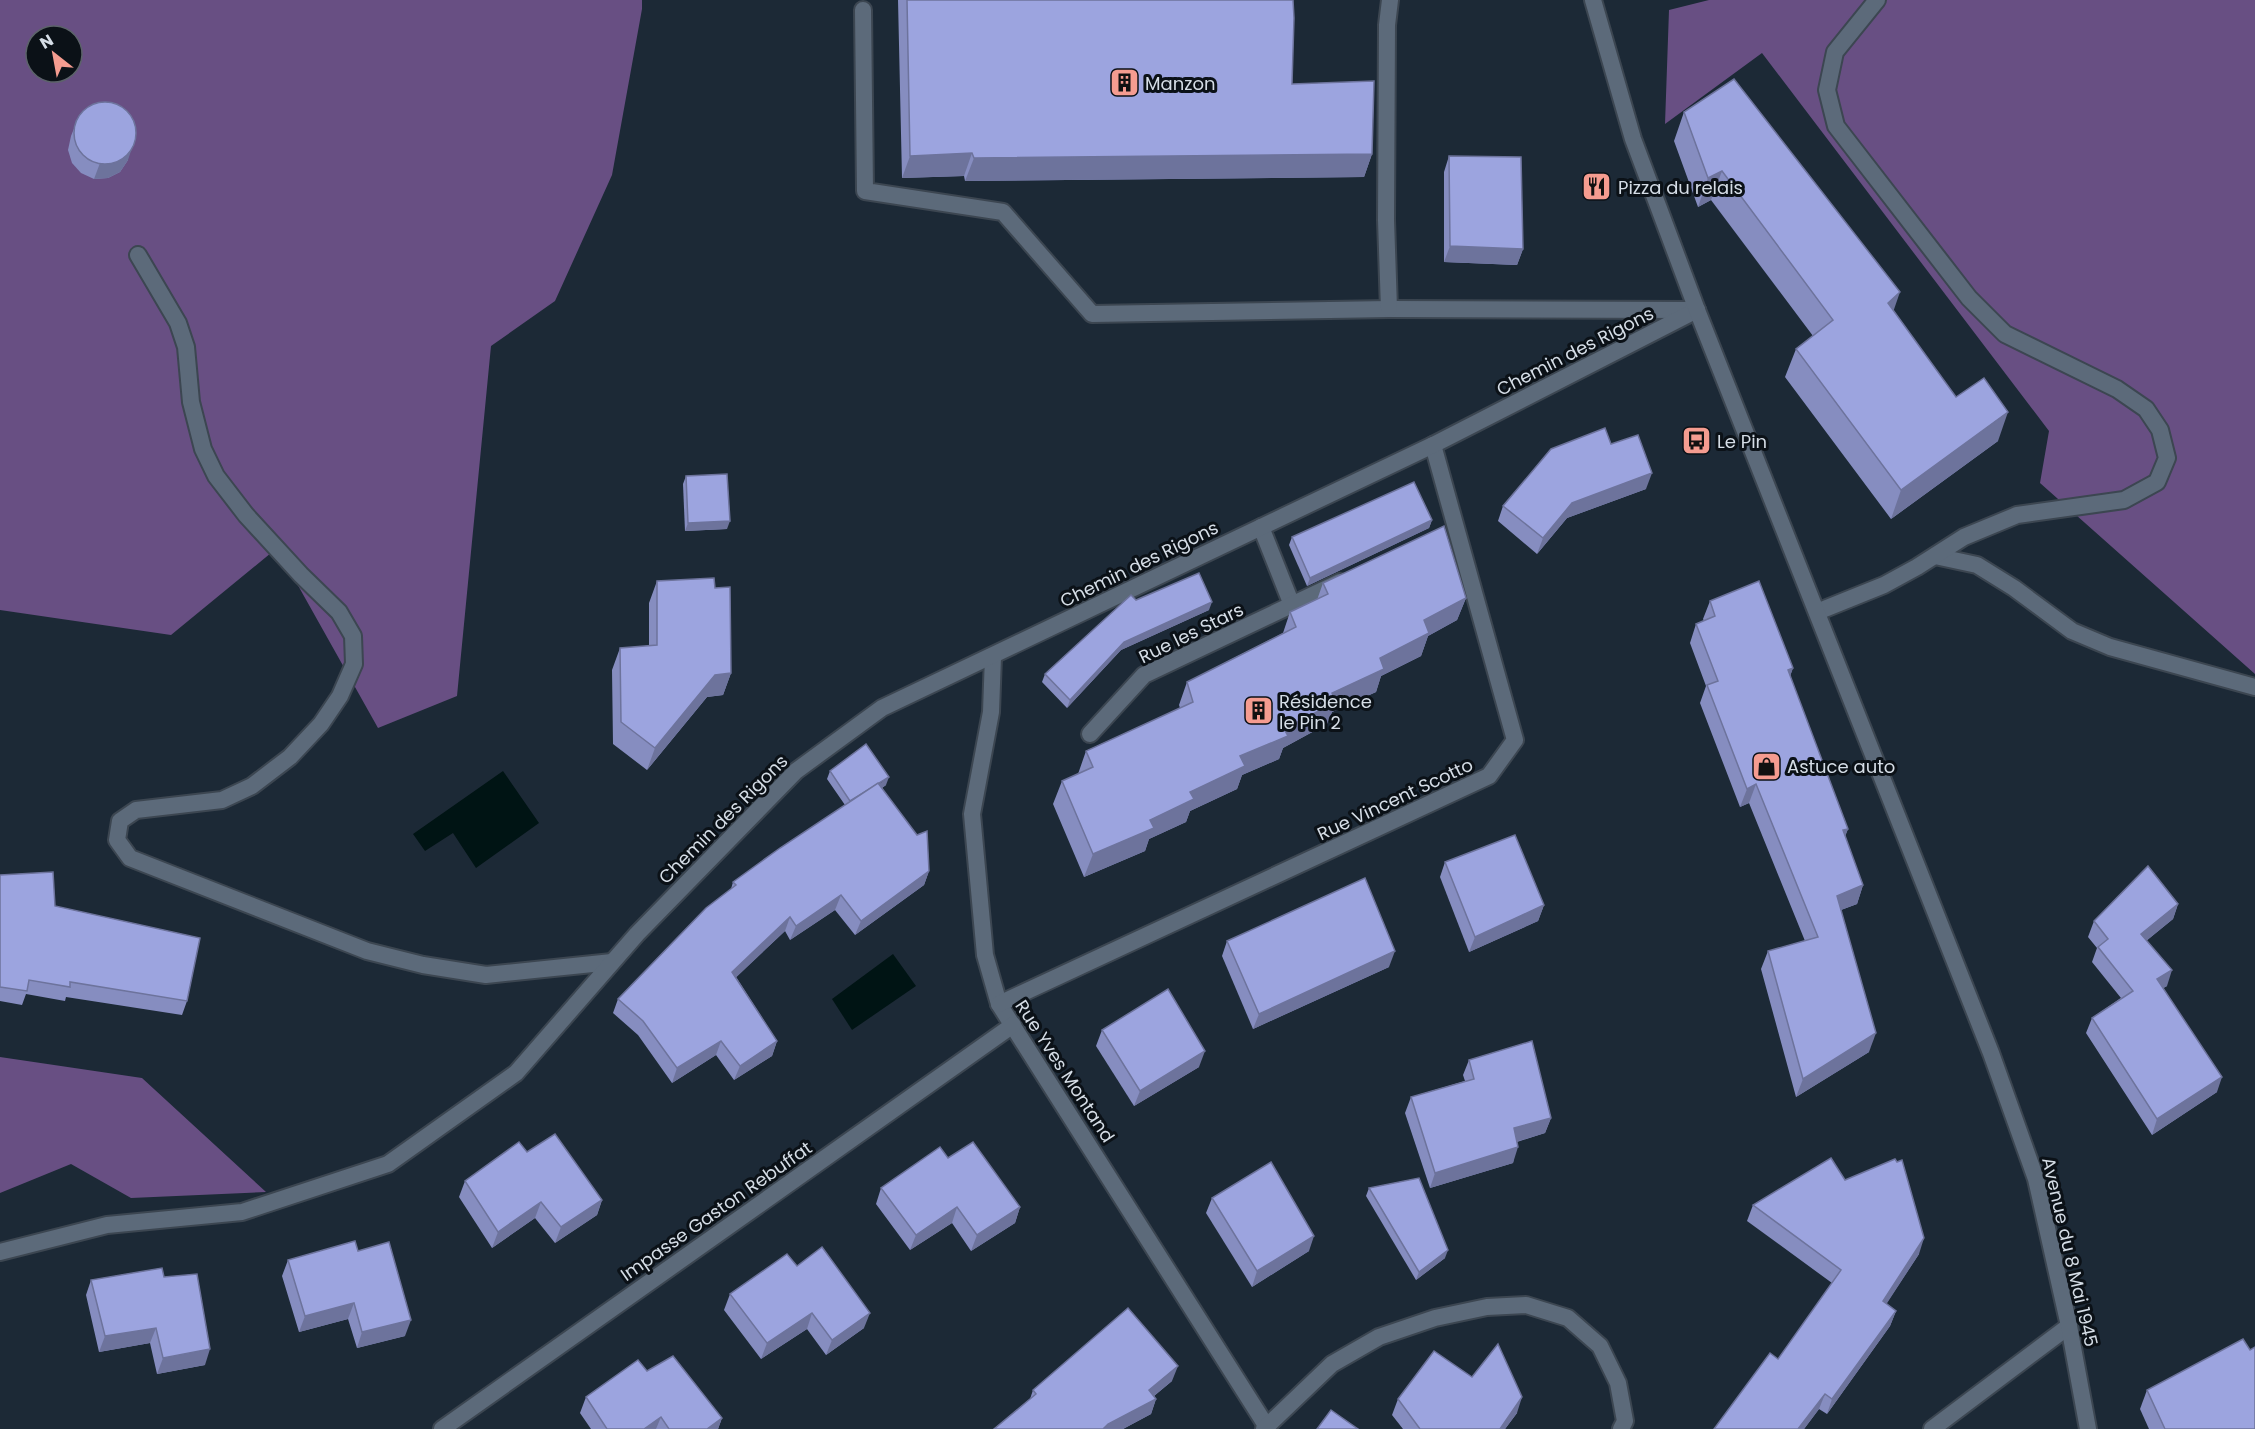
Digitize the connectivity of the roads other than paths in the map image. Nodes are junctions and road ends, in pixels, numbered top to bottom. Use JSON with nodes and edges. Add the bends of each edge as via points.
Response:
{"nodes":[{"id":1,"x":1390,"y":0,"type":"edge"},
{"id":2,"x":1593,"y":0,"type":"edge"},
{"id":3,"x":1877,"y":0,"type":"edge"},
{"id":4,"x":863,"y":10,"type":"dead end"},
{"id":5,"x":138,"y":255,"type":"dead end"},
{"id":6,"x":1389,"y":309,"type":"junction"},
{"id":7,"x":1697,"y":310,"type":"junction"},
{"id":8,"x":1433,"y":445,"type":"junction"},
{"id":9,"x":1261,"y":527,"type":"junction"},
{"id":10,"x":1935,"y":556,"type":"junction"},
{"id":11,"x":1353,"y":576,"type":"edge"},
{"id":12,"x":1292,"y":605,"type":"junction"},
{"id":13,"x":1817,"y":612,"type":"junction"},
{"id":14,"x":993,"y":656,"type":"junction"},
{"id":15,"x":2255,"y":687,"type":"edge"},
{"id":16,"x":1090,"y":734,"type":"dead end"},
{"id":17,"x":612,"y":962,"type":"junction"},
{"id":18,"x":999,"y":1004,"type":"junction"},
{"id":19,"x":1013,"y":1025,"type":"junction"},
{"id":20,"x":0,"y":1252,"type":"edge"},
{"id":21,"x":2069,"y":1326,"type":"junction"},
{"id":22,"x":1266,"y":1428,"type":"edge"},
{"id":23,"x":442,"y":1429,"type":"edge"},
{"id":24,"x":1621,"y":1429,"type":"edge"},
{"id":25,"x":1932,"y":1429,"type":"edge"},
{"id":26,"x":2088,"y":1429,"type":"edge"}],
"edges":[{"from":1,"to":6,"type":"street","via":[[1386,197]]},
{"from":2,"to":7,"type":"street","name":"Avenue du 8 Mai 1945","via":[[1633,139]]},
{"from":3,"to":10,"type":"street","via":[[1835,52],[1827,90],[1836,126],[1969,298],[2005,334],[2117,389],[2146,409],[2160,430],[2167,458],[2157,482],[2124,500],[2017,515],[1964,537]]},
{"from":4,"to":6,"type":"street","via":[[865,191],[1004,212],[1092,314]]},
{"from":5,"to":17,"type":"street","via":[[178,323],[186,347],[191,402],[203,449],[216,476],[246,515],[339,612],[353,636],[354,664],[321,724],[290,757],[252,786],[222,800],[136,810],[120,821],[117,840],[130,858],[368,951],[412,962],[486,975]]},
{"from":6,"to":7,"type":"street"},
{"from":7,"to":8,"type":"street","name":"Chemin des Rigons"},
{"from":7,"to":13,"type":"street","name":"Avenue du 8 Mai 1945"},
{"from":8,"to":9,"type":"street","name":"Chemin des Rigons"},
{"from":8,"to":18,"type":"street","name":"Rue Vincent Scotto","via":[[1450,530],[1515,740],[1489,776]]},
{"from":9,"to":12,"type":"street"},
{"from":9,"to":14,"type":"street","name":"Chemin des Rigons"},
{"from":10,"to":13,"type":"street","via":[[1884,585]]},
{"from":10,"to":15,"type":"street","via":[[1977,566],[2072,631],[2110,647]]},
{"from":11,"to":12,"type":"street","name":"Rue les Stars"},
{"from":12,"to":16,"type":"street","name":"Rue les Stars","via":[[1144,675]]},
{"from":13,"to":21,"type":"street","name":"Avenue du 8 Mai 1945","via":[[1991,1053],[2036,1179]]},
{"from":14,"to":17,"type":"street","name":"Chemin des Rigons","via":[[882,708],[796,771]]},
{"from":14,"to":18,"type":"street","name":"Rue Yves Montand","via":[[991,712],[972,814],[985,956]]},
{"from":17,"to":20,"type":"street","name":"Chemin des Rigons","via":[[516,1073],[388,1164],[242,1212],[107,1225]]},
{"from":18,"to":19,"type":"street","name":"Rue Yves Montand"},
{"from":19,"to":22,"type":"street","name":"Rue Yves Montand"},
{"from":19,"to":23,"type":"street","name":"Impasse Gaston Rebuffat"},
{"from":21,"to":25,"type":"street"},
{"from":21,"to":26,"type":"street","name":"Avenue du 8 Mai 1945"},
{"from":22,"to":24,"type":"street","via":[[1332,1364],[1379,1337],[1445,1316],[1487,1307],[1526,1305],[1568,1318],[1600,1346],[1618,1383],[1625,1421]]}]}
